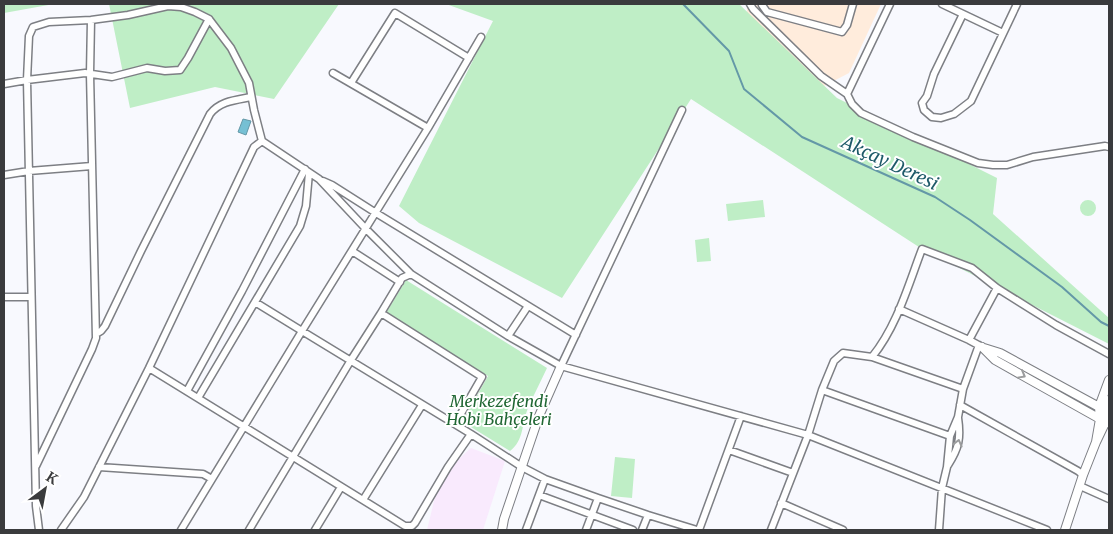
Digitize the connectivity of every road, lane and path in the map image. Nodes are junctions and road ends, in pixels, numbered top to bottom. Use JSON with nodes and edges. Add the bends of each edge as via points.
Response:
{"nodes":[{"id":1,"x":750,"y":4,"type":"edge"},
{"id":2,"x":763,"y":4,"type":"edge"},
{"id":3,"x":852,"y":4,"type":"edge"},
{"id":4,"x":890,"y":4,"type":"edge"},
{"id":5,"x":942,"y":4,"type":"edge"},
{"id":6,"x":1017,"y":4,"type":"edge"},
{"id":7,"x":178,"y":6,"type":"edge"},
{"id":8,"x":963,"y":14,"type":"junction"},
{"id":9,"x":209,"y":19,"type":"junction"},
{"id":10,"x":90,"y":20,"type":"junction"},
{"id":11,"x":1003,"y":33,"type":"junction"},
{"id":12,"x":481,"y":37,"type":"dead end"},
{"id":13,"x":469,"y":58,"type":"junction"},
{"id":14,"x":333,"y":72,"type":"dead end"},
{"id":15,"x":90,"y":74,"type":"junction"},
{"id":16,"x":27,"y":80,"type":"junction"},
{"id":17,"x":351,"y":83,"type":"junction"},
{"id":18,"x":4,"y":84,"type":"edge"},
{"id":19,"x":847,"y":94,"type":"junction"},
{"id":20,"x":251,"y":97,"type":"junction"},
{"id":21,"x":682,"y":110,"type":"dead end"},
{"id":22,"x":428,"y":128,"type":"junction"},
{"id":23,"x":262,"y":141,"type":"junction"},
{"id":24,"x":1109,"y":147,"type":"edge"},
{"id":25,"x":92,"y":166,"type":"junction"},
{"id":26,"x":29,"y":171,"type":"junction"},
{"id":27,"x":307,"y":171,"type":"junction"},
{"id":28,"x":4,"y":175,"type":"edge"},
{"id":29,"x":319,"y":179,"type":"junction"},
{"id":30,"x":376,"y":213,"type":"junction"},
{"id":31,"x":366,"y":230,"type":"junction"},
{"id":32,"x":352,"y":251,"type":"junction"},
{"id":33,"x":411,"y":274,"type":"junction"},
{"id":34,"x":400,"y":282,"type":"junction"},
{"id":35,"x":997,"y":288,"type":"junction"},
{"id":36,"x":4,"y":297,"type":"edge"},
{"id":37,"x":32,"y":297,"type":"junction"},
{"id":38,"x":255,"y":302,"type":"junction"},
{"id":39,"x":528,"y":306,"type":"junction"},
{"id":40,"x":899,"y":309,"type":"junction"},
{"id":41,"x":381,"y":313,"type":"junction"},
{"id":42,"x":302,"y":331,"type":"junction"},
{"id":43,"x":96,"y":334,"type":"junction"},
{"id":44,"x":576,"y":335,"type":"junction"},
{"id":45,"x":508,"y":336,"type":"junction"},
{"id":46,"x":969,"y":340,"type":"junction"},
{"id":47,"x":981,"y":346,"type":"junction"},
{"id":48,"x":1109,"y":354,"type":"edge"},
{"id":49,"x":872,"y":357,"type":"junction"},
{"id":50,"x":350,"y":360,"type":"junction"},
{"id":51,"x":561,"y":366,"type":"junction"},
{"id":52,"x":149,"y":368,"type":"junction"},
{"id":53,"x":1109,"y":380,"type":"edge"},
{"id":54,"x":963,"y":389,"type":"junction"},
{"id":55,"x":822,"y":390,"type":"junction"},
{"id":56,"x":187,"y":391,"type":"junction"},
{"id":57,"x":198,"y":398,"type":"junction"},
{"id":58,"x":1109,"y":400,"type":"edge"},
{"id":59,"x":422,"y":405,"type":"junction"},
{"id":60,"x":960,"y":405,"type":"junction"},
{"id":61,"x":1105,"y":411,"type":"edge"},
{"id":62,"x":741,"y":416,"type":"junction"},
{"id":63,"x":958,"y":416,"type":"junction"},
{"id":64,"x":1105,"y":421,"type":"edge"},
{"id":65,"x":455,"y":424,"type":"junction"},
{"id":66,"x":244,"y":426,"type":"junction"},
{"id":67,"x":471,"y":434,"type":"junction"},
{"id":68,"x":808,"y":435,"type":"junction"},
{"id":69,"x":950,"y":436,"type":"junction"},
{"id":70,"x":728,"y":450,"type":"junction"},
{"id":71,"x":293,"y":457,"type":"junction"},
{"id":72,"x":35,"y":467,"type":"junction"},
{"id":73,"x":99,"y":467,"type":"junction"},
{"id":74,"x":522,"y":467,"type":"junction"},
{"id":75,"x":946,"y":467,"type":"junction"},
{"id":76,"x":793,"y":473,"type":"junction"},
{"id":77,"x":1083,"y":475,"type":"junction"},
{"id":78,"x":212,"y":479,"type":"junction"},
{"id":79,"x":545,"y":479,"type":"junction"},
{"id":80,"x":1080,"y":486,"type":"junction"},
{"id":81,"x":341,"y":487,"type":"junction"},
{"id":82,"x":942,"y":488,"type":"junction"},
{"id":83,"x":539,"y":495,"type":"junction"},
{"id":84,"x":598,"y":498,"type":"junction"},
{"id":85,"x":1109,"y":499,"type":"edge"},
{"id":86,"x":363,"y":500,"type":"junction"},
{"id":87,"x":781,"y":503,"type":"junction"},
{"id":88,"x":592,"y":515,"type":"junction"},
{"id":89,"x":648,"y":515,"type":"junction"},
{"id":90,"x":40,"y":530,"type":"edge"},
{"id":91,"x":61,"y":530,"type":"edge"},
{"id":92,"x":181,"y":530,"type":"edge"},
{"id":93,"x":249,"y":530,"type":"edge"},
{"id":94,"x":315,"y":530,"type":"edge"},
{"id":95,"x":502,"y":530,"type":"edge"},
{"id":96,"x":526,"y":530,"type":"edge"},
{"id":97,"x":586,"y":530,"type":"edge"},
{"id":98,"x":633,"y":530,"type":"edge"},
{"id":99,"x":642,"y":530,"type":"edge"},
{"id":100,"x":698,"y":530,"type":"edge"},
{"id":101,"x":771,"y":530,"type":"edge"},
{"id":102,"x":843,"y":530,"type":"edge"},
{"id":103,"x":939,"y":530,"type":"edge"},
{"id":104,"x":1048,"y":530,"type":"edge"},
{"id":105,"x":1065,"y":530,"type":"edge"}],
"edges":[{"from":1,"to":19,"type":"street","via":[[821,76]]},
{"from":2,"to":3,"type":"street","via":[[767,12],[842,32]]},
{"from":4,"to":19,"type":"street"},
{"from":5,"to":8,"type":"street"},
{"from":6,"to":11,"type":"street"},
{"from":7,"to":9,"type":"street"},
{"from":7,"to":10,"type":"street"},
{"from":8,"to":11,"type":"street"},
{"from":8,"to":11,"type":"street","via":[[922,102],[924,110],[932,117],[954,114],[971,101]]},
{"from":9,"to":15,"type":"street","via":[[180,70],[147,68],[112,77]]},
{"from":9,"to":20,"type":"street","via":[[231,48],[249,83]]},
{"from":10,"to":15,"type":"street"},
{"from":10,"to":16,"type":"street","via":[[33,26],[29,36]]},
{"from":12,"to":13,"type":"street"},
{"from":13,"to":17,"type":"street","via":[[395,13]]},
{"from":13,"to":22,"type":"street"},
{"from":14,"to":17,"type":"street"},
{"from":15,"to":16,"type":"street"},
{"from":15,"to":25,"type":"street"},
{"from":16,"to":18,"type":"street"},
{"from":16,"to":26,"type":"street"},
{"from":17,"to":22,"type":"street"},
{"from":19,"to":24,"type":"street","via":[[861,113],[978,163],[1007,165],[1033,157]]},
{"from":20,"to":23,"type":"street"},
{"from":20,"to":43,"type":"street","via":[[222,103],[210,114],[105,326]]},
{"from":21,"to":44,"type":"street"},
{"from":22,"to":30,"type":"street"},
{"from":23,"to":27,"type":"street"},
{"from":23,"to":52,"type":"street","via":[[254,148]]},
{"from":25,"to":26,"type":"street"},
{"from":25,"to":43,"type":"street"},
{"from":26,"to":28,"type":"street"},
{"from":26,"to":37,"type":"street"},
{"from":27,"to":29,"type":"street"},
{"from":27,"to":38,"type":"street","via":[[306,206],[302,220]]},
{"from":27,"to":56,"type":"street"},
{"from":29,"to":30,"type":"street"},
{"from":29,"to":31,"type":"street"},
{"from":30,"to":31,"type":"street"},
{"from":30,"to":39,"type":"street"},
{"from":31,"to":32,"type":"street"},
{"from":31,"to":33,"type":"street"},
{"from":32,"to":34,"type":"street"},
{"from":32,"to":42,"type":"street"},
{"from":33,"to":34,"type":"street"},
{"from":33,"to":45,"type":"street"},
{"from":34,"to":41,"type":"street"},
{"from":35,"to":40,"type":"street","via":[[972,268],[922,249]]},
{"from":35,"to":46,"type":"street"},
{"from":35,"to":48,"type":"street"},
{"from":36,"to":37,"type":"street"},
{"from":37,"to":72,"type":"street"},
{"from":38,"to":42,"type":"street"},
{"from":38,"to":57,"type":"street"},
{"from":39,"to":44,"type":"street"},
{"from":39,"to":45,"type":"street"},
{"from":40,"to":46,"type":"street"},
{"from":40,"to":49,"type":"street","via":[[883,343]]},
{"from":41,"to":50,"type":"street"},
{"from":41,"to":65,"type":"street","via":[[482,378]]},
{"from":42,"to":50,"type":"street"},
{"from":42,"to":66,"type":"street"},
{"from":43,"to":72,"type":"street","via":[[92,349]]},
{"from":44,"to":51,"type":"street"},
{"from":45,"to":51,"type":"street"},
{"from":46,"to":47,"type":"street"},
{"from":47,"to":54,"type":"street"},
{"from":47,"to":61,"type":"street","via":[[1000,353]]},
{"from":47,"to":64,"type":"street","one_way":true,"via":[[995,360]]},
{"from":49,"to":54,"type":"street"},
{"from":49,"to":55,"type":"street","via":[[843,353],[834,361]]},
{"from":50,"to":59,"type":"street"},
{"from":50,"to":71,"type":"street"},
{"from":51,"to":62,"type":"street"},
{"from":51,"to":74,"type":"street","via":[[539,416]]},
{"from":52,"to":56,"type":"street"},
{"from":52,"to":73,"type":"street"},
{"from":53,"to":61,"type":"street"},
{"from":54,"to":60,"type":"street"},
{"from":55,"to":68,"type":"street"},
{"from":55,"to":69,"type":"street"},
{"from":56,"to":57,"type":"street"},
{"from":57,"to":66,"type":"street"},
{"from":58,"to":61,"type":"street"},
{"from":59,"to":65,"type":"street"},
{"from":59,"to":86,"type":"street"},
{"from":60,"to":63,"type":"street"},
{"from":60,"to":77,"type":"street"},
{"from":61,"to":64,"type":"street"},
{"from":62,"to":68,"type":"street"},
{"from":62,"to":70,"type":"street"},
{"from":63,"to":69,"type":"street"},
{"from":75,"to":63,"type":"street","one_way":true,"via":[[960,440]]},
{"from":64,"to":77,"type":"street"},
{"from":65,"to":67,"type":"street"},
{"from":66,"to":71,"type":"street"},
{"from":66,"to":78,"type":"street"},
{"from":67,"to":74,"type":"street"},
{"from":67,"to":86,"type":"street","via":[[412,526],[405,526]]},
{"from":68,"to":76,"type":"street"},
{"from":68,"to":82,"type":"street"},
{"from":69,"to":75,"type":"street"},
{"from":70,"to":76,"type":"street"},
{"from":70,"to":100,"type":"street"},
{"from":71,"to":81,"type":"street"},
{"from":71,"to":93,"type":"street"},
{"from":72,"to":90,"type":"street"},
{"from":73,"to":78,"type":"street","via":[[203,474]]},
{"from":73,"to":91,"type":"street","via":[[84,497]]},
{"from":74,"to":79,"type":"street"},
{"from":74,"to":95,"type":"street"},
{"from":75,"to":82,"type":"street"},
{"from":76,"to":87,"type":"street"},
{"from":77,"to":80,"type":"street"},
{"from":78,"to":92,"type":"street"},
{"from":79,"to":83,"type":"street"},
{"from":79,"to":84,"type":"street"},
{"from":80,"to":85,"type":"street"},
{"from":80,"to":105,"type":"street"},
{"from":81,"to":86,"type":"street"},
{"from":81,"to":94,"type":"street"},
{"from":82,"to":103,"type":"street"},
{"from":82,"to":104,"type":"street"},
{"from":83,"to":88,"type":"street"},
{"from":83,"to":96,"type":"street"},
{"from":84,"to":88,"type":"street"},
{"from":84,"to":89,"type":"street"},
{"from":87,"to":101,"type":"street"},
{"from":87,"to":102,"type":"street"},
{"from":88,"to":97,"type":"street"},
{"from":88,"to":98,"type":"street"},
{"from":89,"to":99,"type":"street"},
{"from":89,"to":100,"type":"street"}]}
